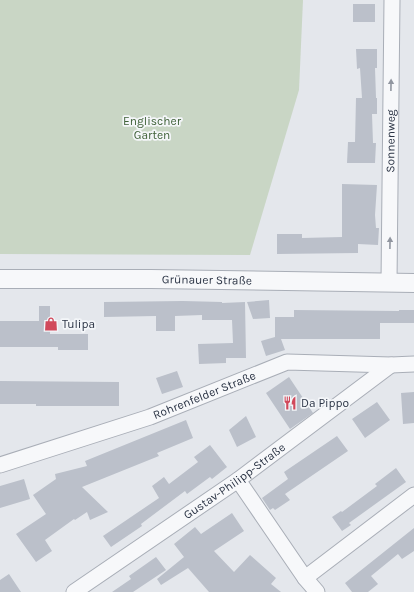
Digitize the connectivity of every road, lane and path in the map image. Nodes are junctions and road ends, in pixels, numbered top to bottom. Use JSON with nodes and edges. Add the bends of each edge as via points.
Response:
{"nodes":[{"id":1,"x":392,"y":0,"type":"edge"},
{"id":2,"x":0,"y":279,"type":"edge"},
{"id":3,"x":389,"y":282,"type":"junction"},
{"id":4,"x":414,"y":283,"type":"edge"},
{"id":5,"x":414,"y":364,"type":"edge"},
{"id":6,"x":391,"y":365,"type":"junction"},
{"id":7,"x":0,"y":465,"type":"edge"},
{"id":8,"x":238,"y":480,"type":"junction"},
{"id":9,"x":414,"y":495,"type":"edge"},
{"id":10,"x":305,"y":578,"type":"junction"},
{"id":11,"x":74,"y":592,"type":"edge"},
{"id":12,"x":317,"y":592,"type":"edge"}],
"edges":[{"from":3,"to":1,"type":"street","name":"Sonnenweg","one_way":true},
{"from":2,"to":3,"type":"street","name":"Grünauer Straße"},
{"from":3,"to":4,"type":"street","name":"Grünauer Straße"},
{"from":5,"to":6,"type":"street","name":"Rohrenfelder Straße"},
{"from":6,"to":7,"type":"street","name":"Rohrenfelder Straße","via":[[287,362],[150,417]]},
{"from":6,"to":8,"type":"street","name":"Gustav-Philipp-Straße"},
{"from":8,"to":10,"type":"street"},
{"from":8,"to":11,"type":"street","name":"Gustav-Philipp-Straße"},
{"from":9,"to":10,"type":"street"},
{"from":10,"to":12,"type":"street"}]}
